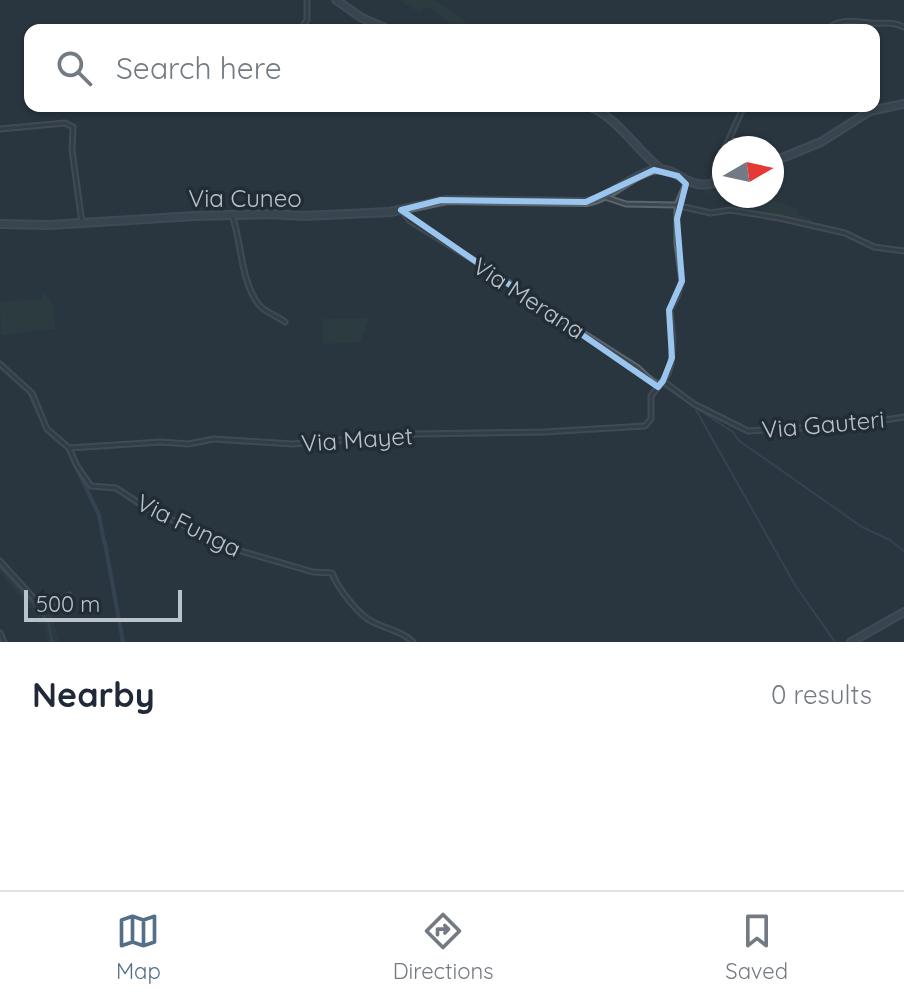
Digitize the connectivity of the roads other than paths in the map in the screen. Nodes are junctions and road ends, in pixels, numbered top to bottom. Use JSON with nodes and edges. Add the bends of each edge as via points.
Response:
{"nodes":[{"id":1,"x":307,"y":0,"type":"edge"},
{"id":2,"x":336,"y":0,"type":"edge"},
{"id":3,"x":304,"y":24,"type":"edge"},
{"id":4,"x":376,"y":24,"type":"edge"},
{"id":5,"x":835,"y":24,"type":"edge"},
{"id":6,"x":904,"y":27,"type":"edge"},
{"id":7,"x":904,"y":104,"type":"edge"},
{"id":8,"x":880,"y":109,"type":"edge"},
{"id":9,"x":601,"y":112,"type":"edge"},
{"id":10,"x":741,"y":112,"type":"edge"},
{"id":11,"x":868,"y":112,"type":"edge"},
{"id":12,"x":0,"y":129,"type":"edge"},
{"id":13,"x":731,"y":136,"type":"edge"},
{"id":14,"x":784,"y":157,"type":"edge"},
{"id":15,"x":662,"y":170,"type":"junction"},
{"id":16,"x":678,"y":176,"type":"junction"},
{"id":17,"x":712,"y":181,"type":"edge"},
{"id":18,"x":712,"y":183,"type":"edge"},
{"id":19,"x":686,"y":184,"type":"junction"},
{"id":20,"x":702,"y":186,"type":"junction"},
{"id":21,"x":605,"y":197,"type":"junction"},
{"id":22,"x":678,"y":206,"type":"junction"},
{"id":23,"x":401,"y":210,"type":"junction"},
{"id":24,"x":232,"y":215,"type":"junction"},
{"id":25,"x":82,"y":223,"type":"junction"},
{"id":26,"x":0,"y":224,"type":"edge"},
{"id":27,"x":904,"y":251,"type":"edge"},
{"id":28,"x":285,"y":322,"type":"dead end"},
{"id":29,"x":0,"y":364,"type":"edge"},
{"id":30,"x":663,"y":381,"type":"junction"},
{"id":31,"x":658,"y":387,"type":"junction"},
{"id":32,"x":904,"y":417,"type":"edge"},
{"id":33,"x":69,"y":448,"type":"junction"},
{"id":34,"x":0,"y":561,"type":"edge"},
{"id":35,"x":69,"y":595,"type":"dead end"},
{"id":36,"x":904,"y":612,"type":"edge"},
{"id":37,"x":0,"y":633,"type":"edge"},
{"id":38,"x":4,"y":642,"type":"edge"},
{"id":39,"x":413,"y":642,"type":"edge"},
{"id":40,"x":851,"y":642,"type":"edge"}],
"edges":[{"from":1,"to":3,"type":"street"},
{"from":2,"to":4,"type":"street"},
{"from":5,"to":6,"type":"street","via":[[848,20]]},
{"from":7,"to":8,"type":"street"},
{"from":9,"to":15,"type":"street"},
{"from":10,"to":13,"type":"street"},
{"from":11,"to":14,"type":"street","via":[[821,142]]},
{"from":12,"to":25,"type":"street","via":[[65,123],[73,127]]},
{"from":15,"to":16,"type":"street"},
{"from":15,"to":21,"type":"street","via":[[646,173]]},
{"from":16,"to":19,"type":"street"},
{"from":16,"to":20,"type":"street"},
{"from":17,"to":20,"type":"street"},
{"from":18,"to":20,"type":"street"},
{"from":19,"to":20,"type":"street"},
{"from":19,"to":22,"type":"street"},
{"from":21,"to":22,"type":"street","via":[[626,204]]},
{"from":21,"to":23,"type":"street","name":"Via Cuneo","via":[[586,202],[441,200]]},
{"from":22,"to":27,"type":"street","via":[[779,218]]},
{"from":22,"to":30,"type":"street","via":[[682,281],[670,310],[672,358]]},
{"from":23,"to":24,"type":"street","name":"Via Cuneo"},
{"from":23,"to":31,"type":"street","name":"Via Merana","via":[[410,221],[638,368]]},
{"from":24,"to":25,"type":"street","name":"Via Cuneo"},
{"from":24,"to":28,"type":"street","via":[[258,304]]},
{"from":25,"to":26,"type":"street","name":"Via Cuneo"},
{"from":29,"to":33,"type":"street","name":"Via Funga","via":[[29,390],[47,429]]},
{"from":30,"to":31,"type":"street"},
{"from":30,"to":32,"type":"street","name":"Via Gauteri","via":[[694,404],[748,431]]},
{"from":31,"to":33,"type":"street","name":"Via Mayet","via":[[645,426],[293,444],[214,439]]},
{"from":33,"to":39,"type":"street","name":"Via Funga","via":[[91,486],[116,488],[148,509],[244,552],[332,573],[366,618]]},
{"from":34,"to":35,"type":"street","via":[[45,608]]},
{"from":36,"to":40,"type":"street"},
{"from":37,"to":38,"type":"street"}]}
